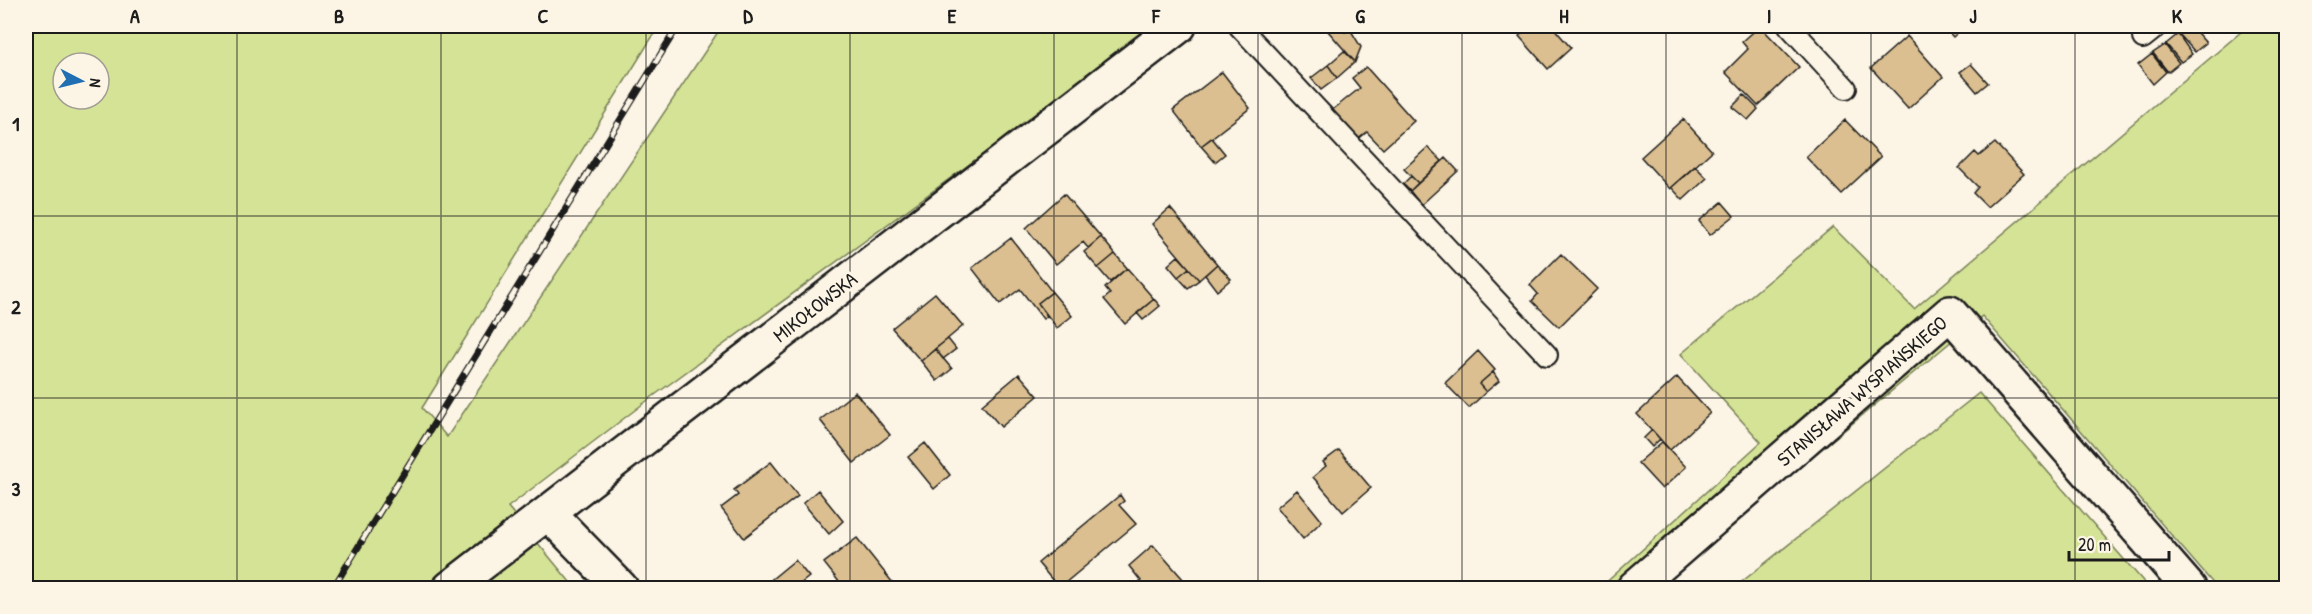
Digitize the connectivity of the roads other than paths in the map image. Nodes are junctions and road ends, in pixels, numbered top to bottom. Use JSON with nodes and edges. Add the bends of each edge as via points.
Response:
{"nodes":[{"id":1,"x":1179,"y":26,"type":"edge"},
{"id":2,"x":1239,"y":26,"type":"edge"},
{"id":3,"x":1789,"y":26,"type":"edge"},
{"id":4,"x":1846,"y":88,"type":"dead end"},
{"id":5,"x":1548,"y":355,"type":"dead end"},
{"id":6,"x":548,"y":513,"type":"junction"},
{"id":7,"x":450,"y":588,"type":"edge"},
{"id":8,"x":621,"y":588,"type":"edge"},
{"id":9,"x":1634,"y":588,"type":"edge"},
{"id":10,"x":2189,"y":588,"type":"edge"}],
"edges":[{"from":1,"to":6,"type":"main road","name":"MIKOŁOWSKA"},
{"from":2,"to":5,"type":"lane"},
{"from":3,"to":4,"type":"lane"},
{"from":6,"to":7,"type":"main road","name":"MIKOŁOWSKA"},
{"from":6,"to":8,"type":"main road"},
{"from":9,"to":10,"type":"main road","name":"STANISŁAWA WYSPIAŃSKIEGO","via":[[1950,313]]}]}
